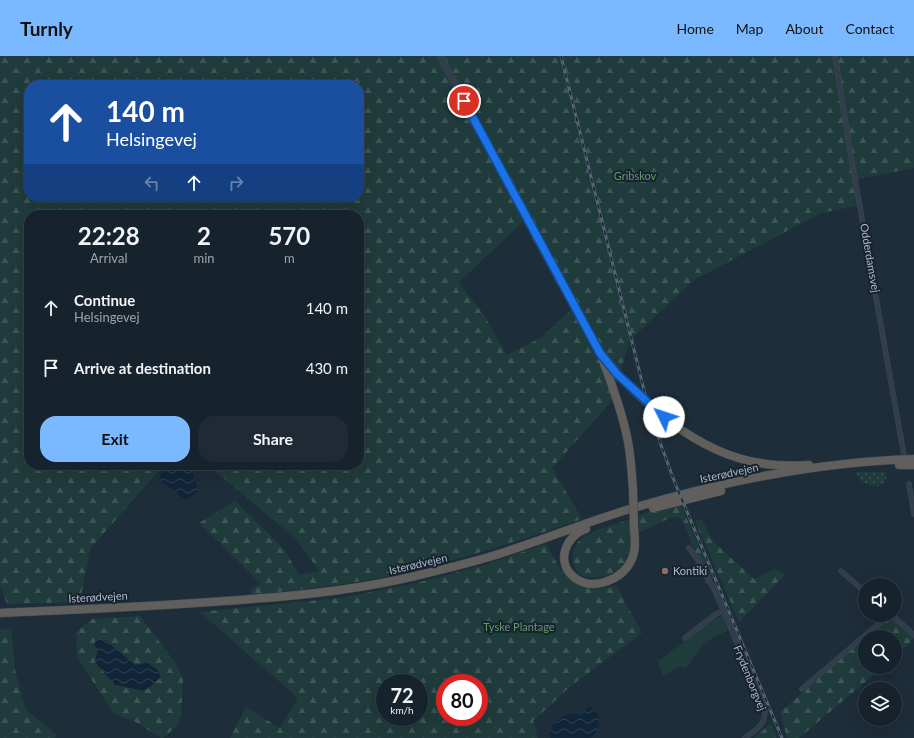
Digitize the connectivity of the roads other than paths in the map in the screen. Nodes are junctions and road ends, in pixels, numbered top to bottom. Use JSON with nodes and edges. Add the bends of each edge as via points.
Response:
{"nodes":[{"id":1,"x":440,"y":56,"type":"edge"},
{"id":2,"x":835,"y":56,"type":"edge"},
{"id":3,"x":600,"y":353,"type":"junction"},
{"id":4,"x":914,"y":459,"type":"edge"},
{"id":5,"x":855,"y":462,"type":"junction"},
{"id":6,"x":908,"y":463,"type":"edge"},
{"id":7,"x":829,"y":467,"type":"junction"},
{"id":8,"x":777,"y":474,"type":"junction"},
{"id":9,"x":909,"y":484,"type":"dead end"},
{"id":10,"x":914,"y":514,"type":"edge"},
{"id":11,"x":689,"y":548,"type":"dead end"},
{"id":12,"x":841,"y":571,"type":"dead end"},
{"id":13,"x":858,"y":586,"type":"edge"},
{"id":14,"x":45,"y":611,"type":"junction"},
{"id":15,"x":723,"y":611,"type":"junction"},
{"id":16,"x":0,"y":613,"type":"edge"},
{"id":17,"x":0,"y":618,"type":"edge"},
{"id":18,"x":882,"y":622,"type":"edge"},
{"id":19,"x":898,"y":622,"type":"edge"},
{"id":20,"x":914,"y":635,"type":"edge"},
{"id":21,"x":685,"y":638,"type":"dead end"},
{"id":22,"x":802,"y":689,"type":"dead end"},
{"id":23,"x":745,"y":738,"type":"edge"}],
"edges":[{"from":1,"to":3,"type":"street"},
{"from":2,"to":6,"type":"street","name":"Odderdamsvej"},
{"from":3,"to":5,"type":"highway","via":[[617,374],[664,417],[710,447],[759,463],[783,466]]},
{"from":3,"to":8,"type":"highway","bridge":true,"via":[[629,443],[633,491],[634,528],[635,547],[628,567],[612,580],[592,583],[574,577],[568,570],[565,552],[574,535],[582,530],[639,512]]},
{"from":4,"to":6,"type":"highway","name":"Isterødvejen"},
{"from":5,"to":6,"type":"highway","name":"Isterødvejen"},
{"from":5,"to":7,"type":"highway","name":"Isterødvejen"},
{"from":6,"to":7,"type":"highway","name":"Isterødvejen"},
{"from":7,"to":8,"type":"highway","name":"Isterødvejen"},
{"from":8,"to":14,"type":"highway","name":"Isterødvejen","via":[[747,479],[630,509],[502,553],[384,583],[226,601]]},
{"from":9,"to":10,"type":"street"},
{"from":11,"to":15,"type":"street","name":"Frydenborgvej","via":[[698,560]]},
{"from":12,"to":13,"type":"street"},
{"from":14,"to":16,"type":"highway","name":"Isterødvejen"},
{"from":14,"to":17,"type":"highway","via":[[27,616]]},
{"from":15,"to":21,"type":"street"},
{"from":15,"to":23,"type":"street","name":"Frydenborgvej","via":[[765,710],[764,722]]},
{"from":18,"to":22,"type":"street"},
{"from":19,"to":20,"type":"street"}]}
